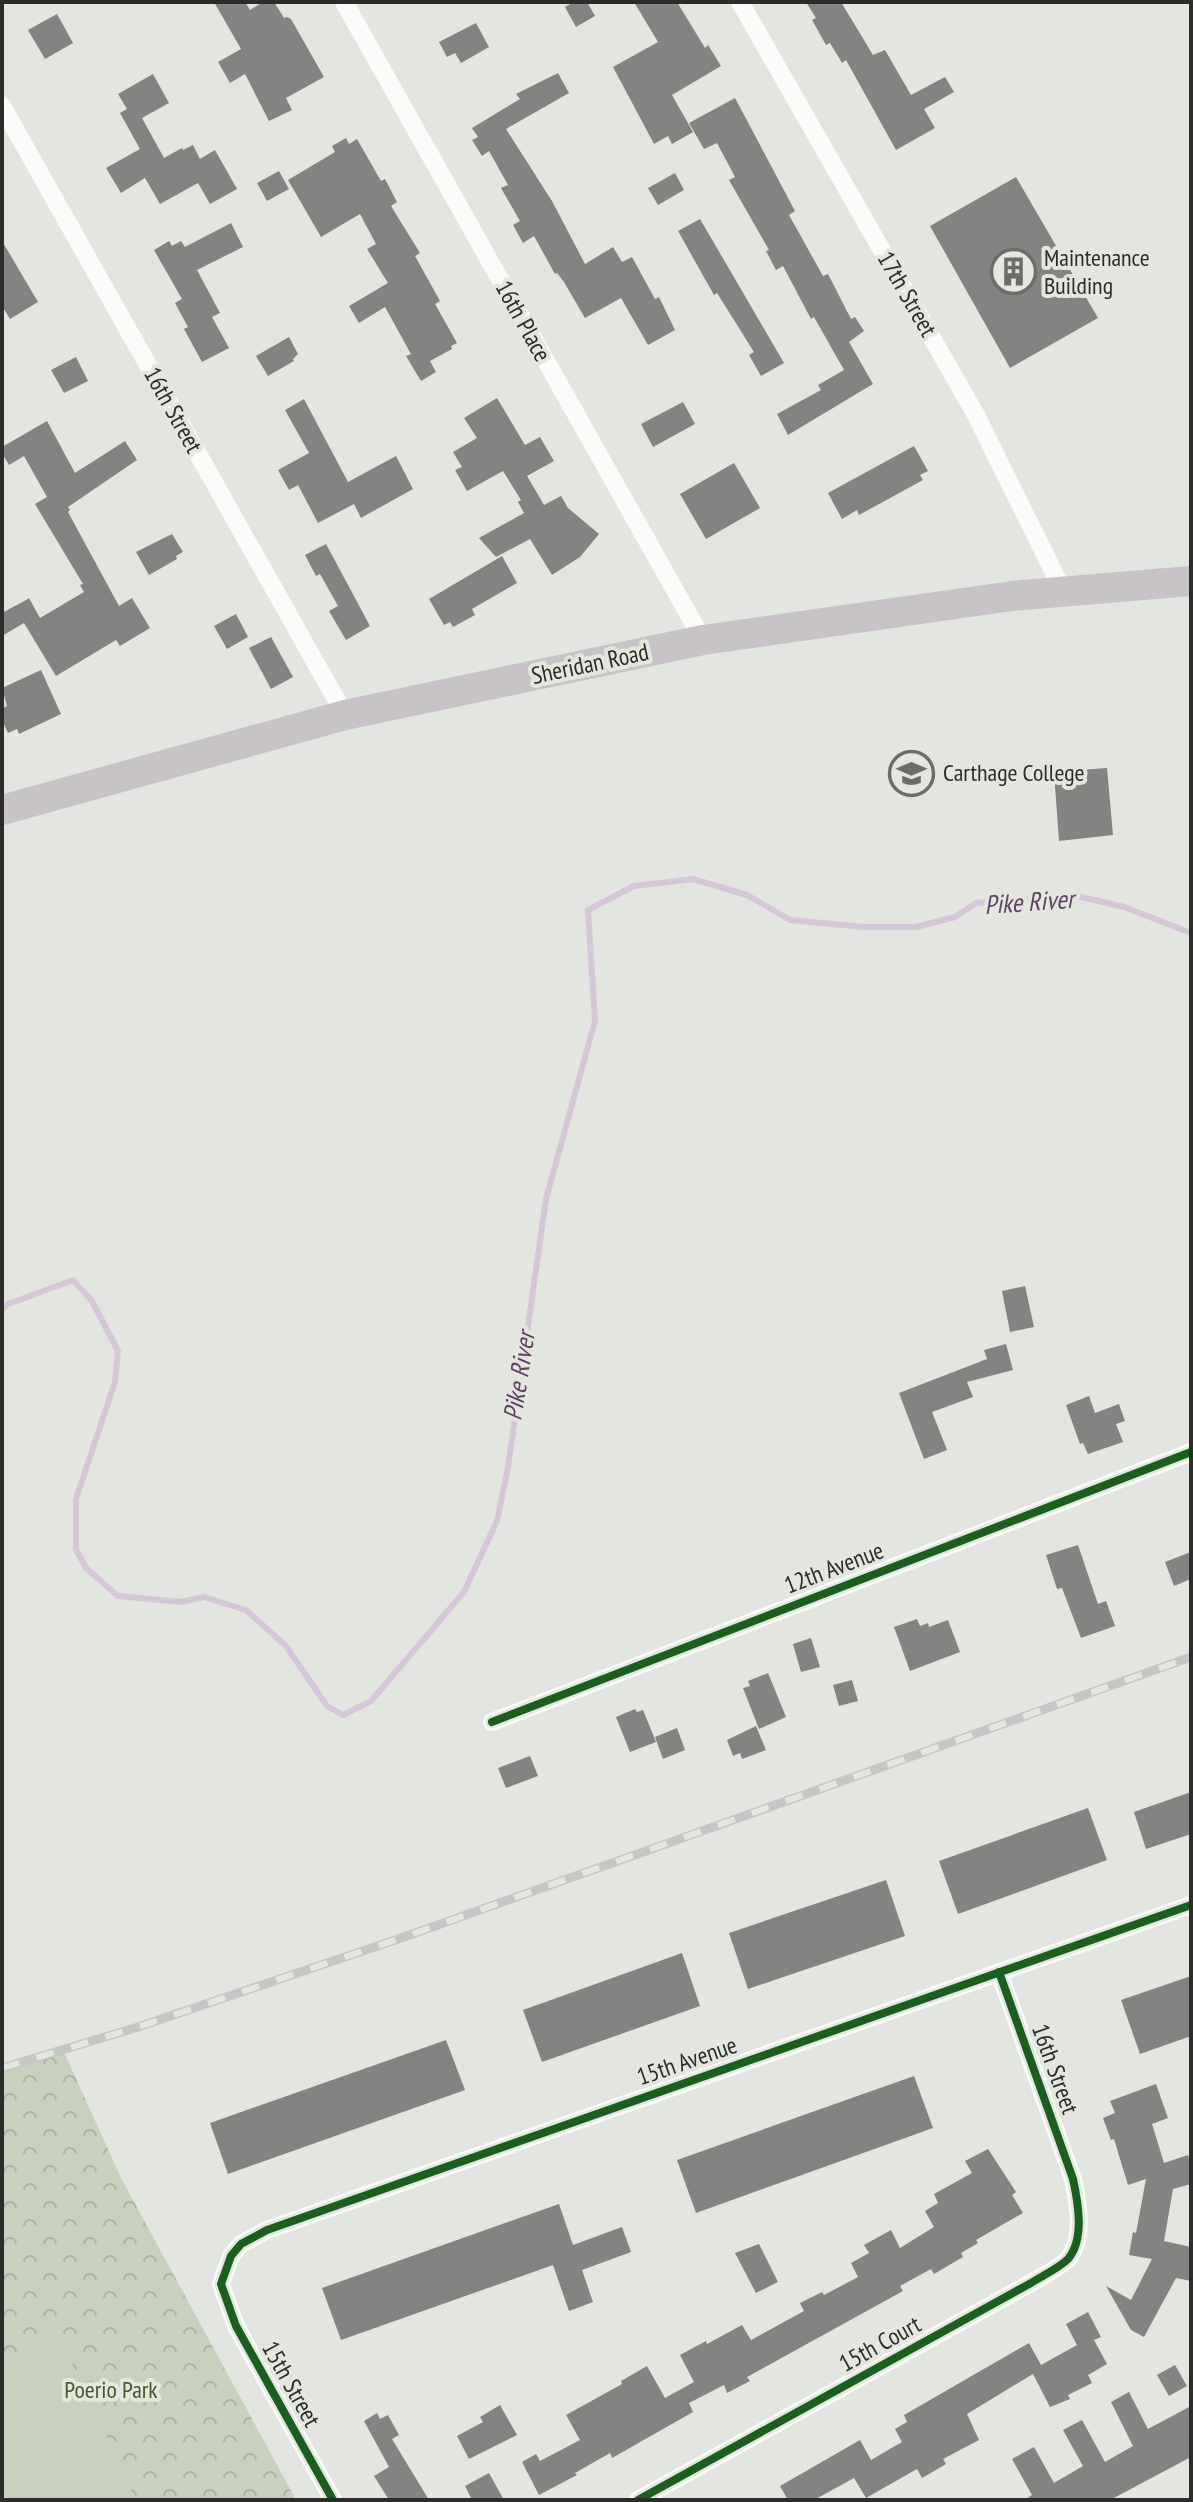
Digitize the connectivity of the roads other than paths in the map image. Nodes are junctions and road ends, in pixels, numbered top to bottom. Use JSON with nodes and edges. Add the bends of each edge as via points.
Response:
{"nodes":[{"id":1,"x":344,"y":2,"type":"edge"},
{"id":2,"x":740,"y":2,"type":"edge"},
{"id":3,"x":2,"y":106,"type":"edge"},
{"id":4,"x":1191,"y":581,"type":"edge"},
{"id":5,"x":1063,"y":591,"type":"junction"},
{"id":6,"x":703,"y":640,"type":"junction"},
{"id":7,"x":345,"y":715,"type":"junction"},
{"id":8,"x":2,"y":810,"type":"edge"},
{"id":9,"x":1191,"y":1452,"type":"edge"},
{"id":10,"x":492,"y":1722,"type":"dead end"},
{"id":11,"x":1191,"y":1905,"type":"edge"},
{"id":12,"x":999,"y":1972,"type":"junction"},
{"id":13,"x":1073,"y":2179,"type":"joint"},
{"id":14,"x":221,"y":2284,"type":"joint"},
{"id":15,"x":333,"y":2500,"type":"edge"},
{"id":16,"x":638,"y":2500,"type":"edge"}],
"edges":[{"from":1,"to":6,"type":"street","name":"16th Place"},
{"from":2,"to":5,"type":"street","name":"17th Street","via":[[976,415]]},
{"from":3,"to":7,"type":"street","name":"16th Street"},
{"from":4,"to":5,"type":"main road","name":"Sheridan Road"},
{"from":5,"to":6,"type":"main road","name":"Sheridan Road"},
{"from":6,"to":7,"type":"main road","name":"Sheridan Road"},
{"from":7,"to":8,"type":"main road","name":"Sheridan Road"},
{"from":9,"to":10,"type":"street","name":"12th Avenue"},
{"from":11,"to":12,"type":"street","name":"15th Avenue"},
{"from":12,"to":13,"type":"street","name":"16th Street"},
{"from":12,"to":14,"type":"street","name":"15th Avenue","via":[[267,2230],[241,2244]]},
{"from":13,"to":16,"type":"street","name":"15th Court","via":[[1077,2241],[1068,2259]]},
{"from":14,"to":15,"type":"street","name":"15th Street","via":[[236,2326]]}]}
